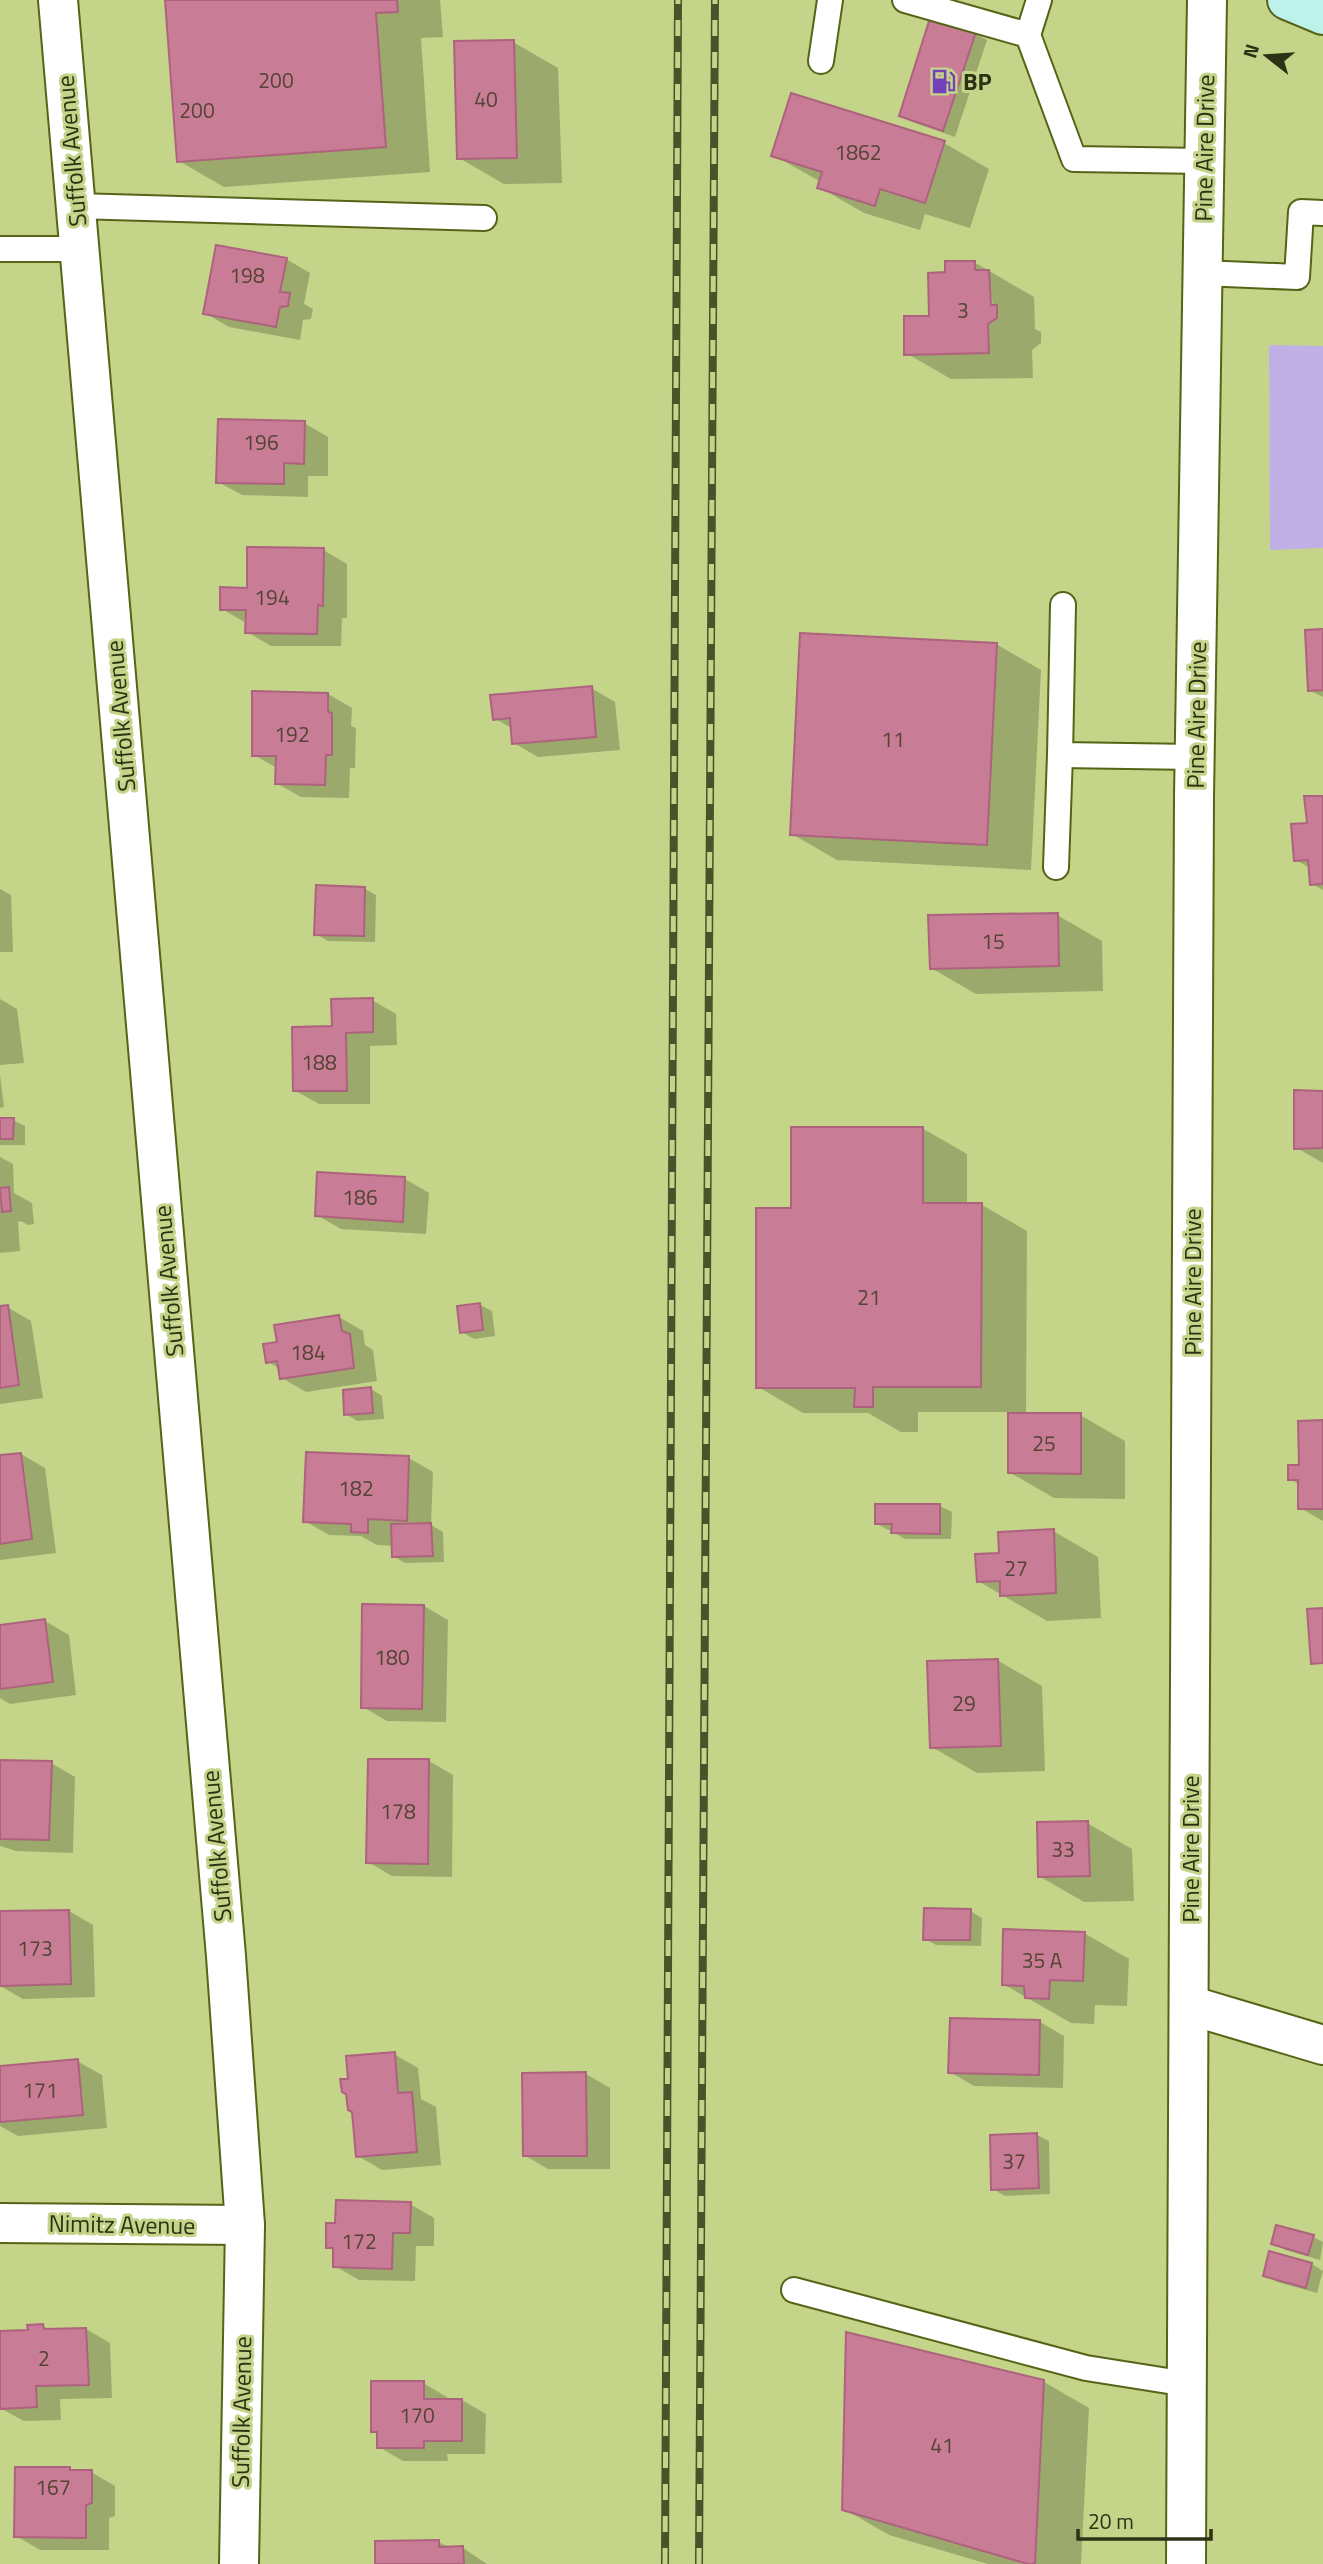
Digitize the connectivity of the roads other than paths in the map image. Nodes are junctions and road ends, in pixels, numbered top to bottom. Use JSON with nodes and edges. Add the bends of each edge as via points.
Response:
{"nodes":[{"id":1,"x":58,"y":0,"type":"edge"},
{"id":2,"x":830,"y":0,"type":"edge"},
{"id":3,"x":905,"y":0,"type":"edge"},
{"id":4,"x":1039,"y":0,"type":"edge"},
{"id":5,"x":1207,"y":0,"type":"edge"},
{"id":6,"x":1287,"y":0,"type":"edge"},
{"id":7,"x":1323,"y":15,"type":"edge"},
{"id":8,"x":1028,"y":35,"type":"junction"},
{"id":9,"x":821,"y":61,"type":"dead end"},
{"id":10,"x":1204,"y":161,"type":"junction"},
{"id":11,"x":76,"y":206,"type":"junction"},
{"id":12,"x":1323,"y":212,"type":"edge"},
{"id":13,"x":484,"y":218,"type":"dead end"},
{"id":14,"x":0,"y":249,"type":"edge"},
{"id":15,"x":79,"y":250,"type":"junction"},
{"id":16,"x":1202,"y":273,"type":"junction"},
{"id":17,"x":1063,"y":605,"type":"dead end"},
{"id":18,"x":1060,"y":755,"type":"junction"},
{"id":19,"x":1195,"y":757,"type":"junction"},
{"id":20,"x":1056,"y":867,"type":"dead end"},
{"id":21,"x":1189,"y":2005,"type":"junction"},
{"id":22,"x":1323,"y":2045,"type":"edge"},
{"id":23,"x":0,"y":2222,"type":"edge"},
{"id":24,"x":245,"y":2225,"type":"junction"},
{"id":25,"x":794,"y":2290,"type":"dead end"},
{"id":26,"x":1187,"y":2384,"type":"junction"},
{"id":27,"x":239,"y":2564,"type":"edge"},
{"id":28,"x":1186,"y":2564,"type":"edge"}],
"edges":[{"from":1,"to":11,"type":"street","name":"Suffolk Avenue"},
{"from":2,"to":9,"type":"lane"},
{"from":3,"to":8,"type":"lane"},
{"from":4,"to":8,"type":"lane"},
{"from":5,"to":10,"type":"street","name":"Pine Aire Drive"},
{"from":6,"to":7,"type":"main road"},
{"from":8,"to":10,"type":"lane","via":[[1074,159]]},
{"from":10,"to":16,"type":"street","name":"Pine Aire Drive"},
{"from":11,"to":13,"type":"lane"},
{"from":11,"to":15,"type":"street","name":"Suffolk Avenue"},
{"from":12,"to":16,"type":"lane","via":[[1301,212],[1297,277]]},
{"from":14,"to":15,"type":"lane"},
{"from":15,"to":24,"type":"street","name":"Suffolk Avenue","via":[[226,1956]]},
{"from":16,"to":19,"type":"street","name":"Pine Aire Drive"},
{"from":17,"to":18,"type":"lane"},
{"from":18,"to":19,"type":"lane"},
{"from":18,"to":20,"type":"lane"},
{"from":19,"to":21,"type":"street","name":"Pine Aire Drive"},
{"from":21,"to":22,"type":"street"},
{"from":21,"to":26,"type":"street","name":"Pine Aire Drive"},
{"from":23,"to":24,"type":"street","name":"Nimitz Avenue"},
{"from":24,"to":27,"type":"street","name":"Suffolk Avenue"},
{"from":25,"to":26,"type":"lane","via":[[1086,2368]]},
{"from":26,"to":28,"type":"street","name":"Pine Aire Drive"}]}
